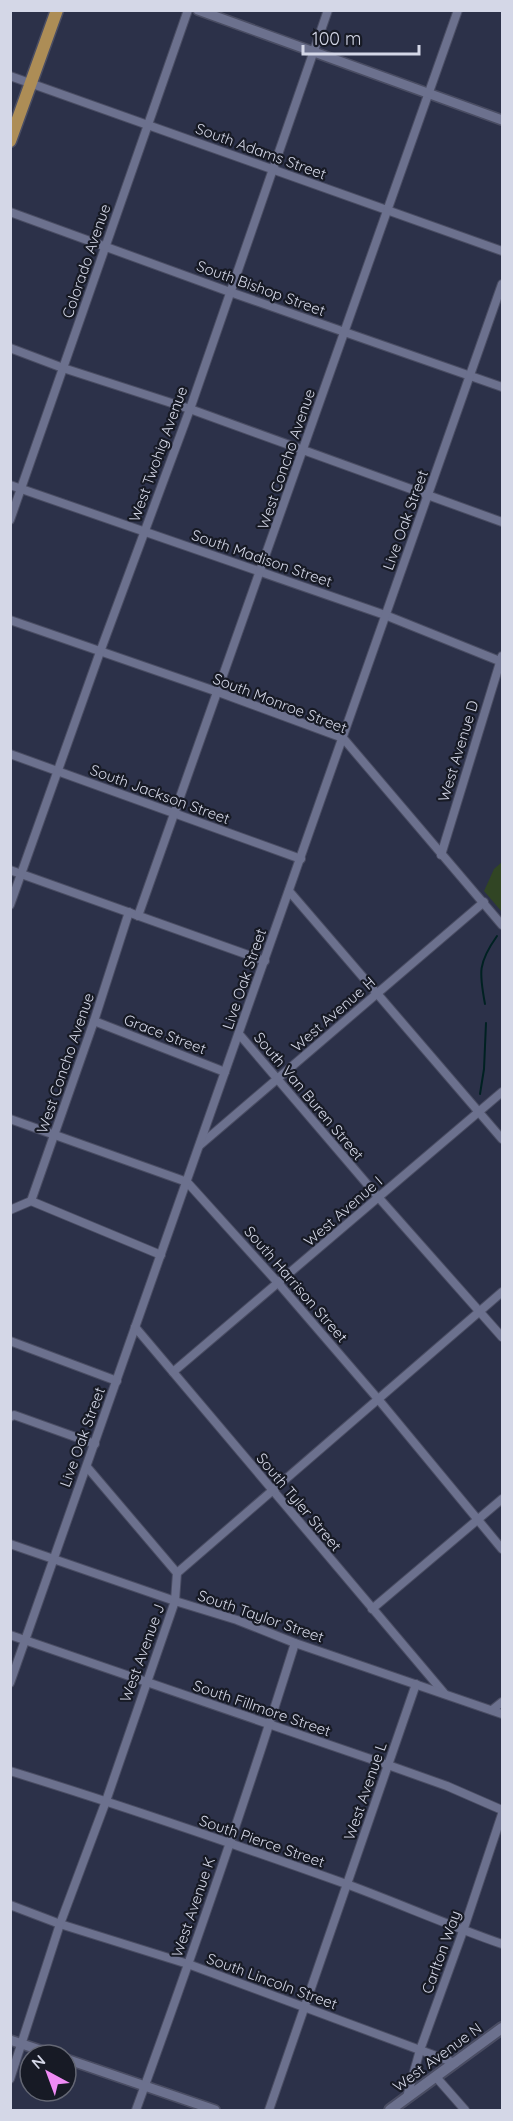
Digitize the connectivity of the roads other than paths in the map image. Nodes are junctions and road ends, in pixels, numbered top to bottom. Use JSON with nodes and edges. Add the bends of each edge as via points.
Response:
{"nodes":[{"id":1,"x":57,"y":10,"type":"edge"},
{"id":2,"x":188,"y":10,"type":"edge"},
{"id":3,"x":198,"y":10,"type":"edge"},
{"id":4,"x":328,"y":10,"type":"edge"},
{"id":5,"x":458,"y":10,"type":"edge"},
{"id":6,"x":314,"y":52,"type":"junction"},
{"id":7,"x":10,"y":76,"type":"edge"},
{"id":8,"x":31,"y":83,"type":"junction"},
{"id":9,"x":429,"y":94,"type":"junction"},
{"id":10,"x":502,"y":120,"type":"edge"},
{"id":11,"x":148,"y":125,"type":"junction"},
{"id":12,"x":10,"y":141,"type":"edge"},
{"id":13,"x":273,"y":169,"type":"junction"},
{"id":14,"x":387,"y":210,"type":"junction"},
{"id":15,"x":10,"y":212,"type":"edge"},
{"id":16,"x":106,"y":245,"type":"junction"},
{"id":17,"x":502,"y":251,"type":"edge"},
{"id":18,"x":502,"y":284,"type":"edge"},
{"id":19,"x":230,"y":292,"type":"junction"},
{"id":20,"x":345,"y":332,"type":"junction"},
{"id":21,"x":10,"y":348,"type":"edge"},
{"id":22,"x":63,"y":368,"type":"junction"},
{"id":23,"x":469,"y":375,"type":"junction"},
{"id":24,"x":502,"y":387,"type":"edge"},
{"id":25,"x":190,"y":409,"type":"junction"},
{"id":26,"x":303,"y":450,"type":"junction"},
{"id":27,"x":10,"y":485,"type":"edge"},
{"id":28,"x":21,"y":489,"type":"junction"},
{"id":29,"x":429,"y":494,"type":"junction"},
{"id":30,"x":10,"y":520,"type":"edge"},
{"id":31,"x":502,"y":522,"type":"edge"},
{"id":32,"x":144,"y":532,"type":"junction"},
{"id":33,"x":260,"y":572,"type":"junction"},
{"id":34,"x":385,"y":615,"type":"junction"},
{"id":35,"x":10,"y":620,"type":"edge"},
{"id":36,"x":100,"y":652,"type":"junction"},
{"id":37,"x":502,"y":660,"type":"edge"},
{"id":38,"x":218,"y":692,"type":"junction"},
{"id":39,"x":343,"y":738,"type":"junction"},
{"id":40,"x":10,"y":754,"type":"edge"},
{"id":41,"x":57,"y":771,"type":"junction"},
{"id":42,"x":174,"y":815,"type":"junction"},
{"id":43,"x":441,"y":855,"type":"junction"},
{"id":44,"x":301,"y":859,"type":"junction"},
{"id":45,"x":10,"y":870,"type":"edge"},
{"id":46,"x":21,"y":874,"type":"junction"},
{"id":47,"x":289,"y":891,"type":"junction"},
{"id":48,"x":484,"y":902,"type":"junction"},
{"id":49,"x":10,"y":905,"type":"edge"},
{"id":50,"x":129,"y":912,"type":"junction"},
{"id":51,"x":138,"y":916,"type":"junction"},
{"id":52,"x":502,"y":925,"type":"edge"},
{"id":53,"x":265,"y":961,"type":"junction"},
{"id":54,"x":377,"y":994,"type":"junction"},
{"id":55,"x":94,"y":1021,"type":"junction"},
{"id":56,"x":239,"y":1034,"type":"junction"},
{"id":57,"x":225,"y":1072,"type":"junction"},
{"id":58,"x":278,"y":1079,"type":"junction"},
{"id":59,"x":502,"y":1092,"type":"edge"},
{"id":60,"x":480,"y":1112,"type":"junction"},
{"id":61,"x":10,"y":1119,"type":"edge"},
{"id":62,"x":55,"y":1133,"type":"junction"},
{"id":63,"x":502,"y":1139,"type":"edge"},
{"id":64,"x":200,"y":1146,"type":"junction"},
{"id":65,"x":187,"y":1182,"type":"junction"},
{"id":66,"x":379,"y":1198,"type":"junction"},
{"id":67,"x":31,"y":1200,"type":"junction"},
{"id":68,"x":10,"y":1210,"type":"edge"},
{"id":69,"x":161,"y":1255,"type":"junction"},
{"id":70,"x":279,"y":1284,"type":"junction"},
{"id":71,"x":502,"y":1292,"type":"edge"},
{"id":72,"x":481,"y":1311,"type":"junction"},
{"id":73,"x":135,"y":1328,"type":"junction"},
{"id":74,"x":502,"y":1337,"type":"edge"},
{"id":75,"x":10,"y":1341,"type":"edge"},
{"id":76,"x":173,"y":1372,"type":"junction"},
{"id":77,"x":117,"y":1381,"type":"junction"},
{"id":78,"x":378,"y":1399,"type":"junction"},
{"id":79,"x":12,"y":1416,"type":"edge"},
{"id":80,"x":94,"y":1444,"type":"junction"},
{"id":81,"x":87,"y":1467,"type":"junction"},
{"id":82,"x":272,"y":1492,"type":"junction"},
{"id":83,"x":502,"y":1499,"type":"edge"},
{"id":84,"x":478,"y":1520,"type":"junction"},
{"id":85,"x":10,"y":1544,"type":"edge"},
{"id":86,"x":502,"y":1549,"type":"edge"},
{"id":87,"x":52,"y":1559,"type":"junction"},
{"id":88,"x":177,"y":1572,"type":"junction"},
{"id":89,"x":175,"y":1601,"type":"junction"},
{"id":90,"x":372,"y":1609,"type":"junction"},
{"id":91,"x":10,"y":1635,"type":"edge"},
{"id":92,"x":26,"y":1640,"type":"junction"},
{"id":93,"x":295,"y":1643,"type":"junction"},
{"id":94,"x":10,"y":1683,"type":"edge"},
{"id":95,"x":145,"y":1683,"type":"junction"},
{"id":96,"x":416,"y":1684,"type":"junction"},
{"id":97,"x":444,"y":1693,"type":"junction"},
{"id":98,"x":502,"y":1702,"type":"edge"},
{"id":99,"x":492,"y":1710,"type":"junction"},
{"id":100,"x":502,"y":1714,"type":"edge"},
{"id":101,"x":270,"y":1725,"type":"junction"},
{"id":102,"x":388,"y":1765,"type":"junction"},
{"id":103,"x":10,"y":1771,"type":"edge"},
{"id":104,"x":106,"y":1801,"type":"junction"},
{"id":105,"x":502,"y":1812,"type":"edge"},
{"id":106,"x":229,"y":1844,"type":"junction"},
{"id":107,"x":348,"y":1885,"type":"junction"},
{"id":108,"x":10,"y":1905,"type":"edge"},
{"id":109,"x":60,"y":1924,"type":"junction"},
{"id":110,"x":463,"y":1930,"type":"junction"},
{"id":111,"x":502,"y":1944,"type":"edge"},
{"id":112,"x":188,"y":1964,"type":"junction"},
{"id":113,"x":305,"y":2008,"type":"junction"},
{"id":114,"x":502,"y":2028,"type":"edge"},
{"id":115,"x":23,"y":2043,"type":"edge"},
{"id":116,"x":420,"y":2050,"type":"junction"},
{"id":117,"x":18,"y":2057,"type":"edge"},
{"id":118,"x":78,"y":2063,"type":"edge"},
{"id":119,"x":455,"y":2063,"type":"junction"},
{"id":120,"x":436,"y":2077,"type":"junction"},
{"id":121,"x":10,"y":2079,"type":"edge"},
{"id":122,"x":145,"y":2086,"type":"junction"},
{"id":123,"x":406,"y":2099,"type":"junction"},
{"id":124,"x":136,"y":2110,"type":"edge"},
{"id":125,"x":215,"y":2110,"type":"edge"},
{"id":126,"x":269,"y":2110,"type":"edge"},
{"id":127,"x":390,"y":2110,"type":"edge"},
{"id":128,"x":465,"y":2110,"type":"edge"}],
"edges":[{"from":1,"to":8,"type":"main road"},
{"from":2,"to":11,"type":"street","name":"Colorado Avenue"},
{"from":3,"to":6,"type":"street"},
{"from":4,"to":6,"type":"street","name":"West Twohig Avenue"},
{"from":5,"to":9,"type":"street","name":"West Concho Avenue"},
{"from":6,"to":9,"type":"street"},
{"from":6,"to":13,"type":"street","name":"West Twohig Avenue"},
{"from":7,"to":8,"type":"street","name":"South Adams Street"},
{"from":8,"to":11,"type":"street","name":"South Adams Street"},
{"from":8,"to":12,"type":"main road"},
{"from":9,"to":10,"type":"street"},
{"from":9,"to":14,"type":"street","name":"West Concho Avenue"},
{"from":11,"to":13,"type":"street","name":"South Adams Street"},
{"from":11,"to":16,"type":"street","name":"Colorado Avenue"},
{"from":13,"to":14,"type":"street","name":"South Adams Street"},
{"from":13,"to":19,"type":"street","name":"West Twohig Avenue"},
{"from":14,"to":17,"type":"street","name":"South Adams Street"},
{"from":14,"to":20,"type":"street","name":"West Concho Avenue"},
{"from":15,"to":16,"type":"street","name":"South Bishop Street"},
{"from":16,"to":19,"type":"street","name":"South Bishop Street"},
{"from":16,"to":22,"type":"street","name":"Colorado Avenue"},
{"from":18,"to":23,"type":"street","name":"Live Oak Street"},
{"from":19,"to":20,"type":"street","name":"South Bishop Street"},
{"from":19,"to":25,"type":"street","name":"West Twohig Avenue"},
{"from":20,"to":23,"type":"street","name":"South Bishop Street"},
{"from":20,"to":26,"type":"street","name":"West Concho Avenue"},
{"from":21,"to":22,"type":"street"},
{"from":22,"to":25,"type":"street"},
{"from":22,"to":28,"type":"street","name":"Colorado Avenue"},
{"from":23,"to":24,"type":"street","name":"South Bishop Street"},
{"from":23,"to":29,"type":"street","name":"Live Oak Street"},
{"from":25,"to":26,"type":"street"},
{"from":25,"to":32,"type":"street","name":"West Twohig Avenue"},
{"from":26,"to":29,"type":"street"},
{"from":26,"to":33,"type":"street","name":"West Concho Avenue"},
{"from":27,"to":28,"type":"street","name":"South Madison Street"},
{"from":28,"to":30,"type":"street","name":"Colorado Avenue"},
{"from":28,"to":32,"type":"street","name":"South Madison Street"},
{"from":29,"to":31,"type":"street"},
{"from":29,"to":34,"type":"street","name":"Live Oak Street"},
{"from":32,"to":33,"type":"street","name":"South Madison Street"},
{"from":32,"to":36,"type":"street","name":"West Twohig Avenue"},
{"from":33,"to":34,"type":"street","name":"South Madison Street"},
{"from":33,"to":38,"type":"street","name":"West Concho Avenue"},
{"from":34,"to":37,"type":"street","name":"South Madison Street"},
{"from":34,"to":39,"type":"street","name":"Live Oak Street"},
{"from":35,"to":36,"type":"street","name":"South Monroe Street"},
{"from":36,"to":38,"type":"street","name":"South Monroe Street"},
{"from":36,"to":41,"type":"street","name":"West Twohig Avenue"},
{"from":37,"to":43,"type":"street","name":"West Avenue D"},
{"from":38,"to":39,"type":"street","name":"South Monroe Street"},
{"from":38,"to":42,"type":"street","name":"West Concho Avenue"},
{"from":39,"to":43,"type":"street","name":"South Monroe Street"},
{"from":39,"to":44,"type":"street","name":"Live Oak Street"},
{"from":40,"to":41,"type":"street","name":"South Jackson Street"},
{"from":41,"to":42,"type":"street","name":"South Jackson Street"},
{"from":41,"to":46,"type":"street","name":"West Twohig Avenue"},
{"from":42,"to":44,"type":"street","name":"South Jackson Street"},
{"from":42,"to":51,"type":"street","name":"West Concho Avenue"},
{"from":43,"to":48,"type":"street","name":"South Monroe Street"},
{"from":44,"to":47,"type":"street","name":"Live Oak Street"},
{"from":45,"to":46,"type":"street"},
{"from":46,"to":49,"type":"street","name":"West Twohig Avenue"},
{"from":46,"to":50,"type":"street"},
{"from":47,"to":53,"type":"street","name":"Live Oak Street"},
{"from":47,"to":54,"type":"street"},
{"from":48,"to":52,"type":"street","name":"South Monroe Street"},
{"from":48,"to":54,"type":"street","name":"West Avenue H"},
{"from":50,"to":51,"type":"street"},
{"from":50,"to":55,"type":"street","name":"West Concho Avenue"},
{"from":51,"to":53,"type":"street"},
{"from":53,"to":56,"type":"street","name":"Live Oak Street"},
{"from":54,"to":58,"type":"street","name":"West Avenue H"},
{"from":54,"to":60,"type":"street"},
{"from":55,"to":57,"type":"street","name":"Grace Street"},
{"from":55,"to":62,"type":"street","name":"West Concho Avenue"},
{"from":56,"to":57,"type":"street","name":"Live Oak Street"},
{"from":56,"to":58,"type":"street","name":"South Van Buren Street"},
{"from":57,"to":64,"type":"street","name":"Live Oak Street"},
{"from":58,"to":64,"type":"street","name":"West Avenue H"},
{"from":58,"to":66,"type":"street","name":"South Van Buren Street"},
{"from":59,"to":60,"type":"street","name":"West Avenue I"},
{"from":60,"to":63,"type":"street"},
{"from":60,"to":66,"type":"street","name":"West Avenue I"},
{"from":61,"to":62,"type":"street","name":"South Harrison Street"},
{"from":62,"to":65,"type":"street","name":"South Harrison Street"},
{"from":62,"to":67,"type":"street","name":"West Concho Avenue"},
{"from":64,"to":65,"type":"street","name":"Live Oak Street"},
{"from":65,"to":69,"type":"street","name":"Live Oak Street"},
{"from":65,"to":70,"type":"street","name":"South Harrison Street"},
{"from":66,"to":70,"type":"street","name":"West Avenue I"},
{"from":66,"to":72,"type":"street","name":"South Van Buren Street"},
{"from":67,"to":68,"type":"street"},
{"from":67,"to":69,"type":"street"},
{"from":69,"to":73,"type":"street","name":"Live Oak Street"},
{"from":70,"to":76,"type":"street","name":"West Avenue I"},
{"from":70,"to":78,"type":"street","name":"South Harrison Street"},
{"from":71,"to":72,"type":"street"},
{"from":72,"to":74,"type":"street","name":"South Van Buren Street"},
{"from":72,"to":78,"type":"street"},
{"from":73,"to":76,"type":"street","name":"South Tyler Street"},
{"from":73,"to":77,"type":"street","name":"Live Oak Street"},
{"from":75,"to":77,"type":"street"},
{"from":76,"to":82,"type":"street","name":"South Tyler Street"},
{"from":77,"to":80,"type":"street","name":"Live Oak Street"},
{"from":78,"to":82,"type":"street"},
{"from":78,"to":84,"type":"street","name":"South Harrison Street"},
{"from":79,"to":80,"type":"street"},
{"from":80,"to":81,"type":"street","name":"Live Oak Street"},
{"from":81,"to":87,"type":"street","name":"Live Oak Street"},
{"from":81,"to":88,"type":"street"},
{"from":82,"to":88,"type":"street"},
{"from":82,"to":90,"type":"street","name":"South Tyler Street"},
{"from":83,"to":84,"type":"street"},
{"from":84,"to":86,"type":"street","name":"South Harrison Street"},
{"from":84,"to":90,"type":"street"},
{"from":85,"to":87,"type":"street","name":"South Taylor Street"},
{"from":87,"to":89,"type":"street","name":"South Taylor Street"},
{"from":87,"to":92,"type":"street","name":"Live Oak Street"},
{"from":88,"to":89,"type":"street","name":"West Avenue J"},
{"from":89,"to":93,"type":"street","name":"South Taylor Street"},
{"from":89,"to":95,"type":"street","name":"West Avenue J"},
{"from":90,"to":97,"type":"street","name":"South Tyler Street"},
{"from":91,"to":92,"type":"street","name":"South Fillmore Street"},
{"from":92,"to":94,"type":"street","name":"Live Oak Street"},
{"from":92,"to":95,"type":"street","name":"South Fillmore Street"},
{"from":93,"to":96,"type":"street","name":"South Taylor Street"},
{"from":93,"to":101,"type":"street","name":"West Avenue K"},
{"from":95,"to":101,"type":"street","name":"South Fillmore Street"},
{"from":95,"to":104,"type":"street","name":"West Avenue J"},
{"from":96,"to":97,"type":"street","name":"South Taylor Street"},
{"from":96,"to":102,"type":"street","name":"West Avenue L"},
{"from":97,"to":99,"type":"street","name":"South Taylor Street"},
{"from":98,"to":99,"type":"street"},
{"from":99,"to":100,"type":"street","name":"South Taylor Street"},
{"from":101,"to":102,"type":"street","name":"South Fillmore Street"},
{"from":101,"to":106,"type":"street","name":"West Avenue K"},
{"from":102,"to":105,"type":"street","name":"South Fillmore Street","via":[[447,1786]]},
{"from":102,"to":107,"type":"street","name":"West Avenue L"},
{"from":103,"to":104,"type":"street","name":"South Pierce Street"},
{"from":104,"to":106,"type":"street","name":"South Pierce Street"},
{"from":104,"to":109,"type":"street","name":"West Avenue J"},
{"from":105,"to":110,"type":"street","name":"Carlton Way"},
{"from":106,"to":107,"type":"street","name":"South Pierce Street"},
{"from":106,"to":112,"type":"street","name":"West Avenue K"},
{"from":107,"to":110,"type":"street","name":"South Pierce Street"},
{"from":107,"to":113,"type":"street","name":"West Avenue L"},
{"from":108,"to":109,"type":"street","name":"South Lincoln Street"},
{"from":109,"to":112,"type":"street","name":"South Lincoln Street"},
{"from":109,"to":115,"type":"street","name":"West Avenue J"},
{"from":110,"to":111,"type":"street","name":"South Pierce Street"},
{"from":110,"to":116,"type":"street","name":"Carlton Way"},
{"from":112,"to":113,"type":"street","name":"South Lincoln Street"},
{"from":112,"to":122,"type":"street","name":"West Avenue K"},
{"from":113,"to":116,"type":"street","name":"South Lincoln Street"},
{"from":113,"to":126,"type":"street","name":"West Avenue L"},
{"from":114,"to":119,"type":"main road","name":"West Avenue N"},
{"from":116,"to":119,"type":"street","name":"South Lincoln Street"},
{"from":116,"to":123,"type":"street","name":"Carlton Way"},
{"from":117,"to":121,"type":"street","name":"West Avenue J"},
{"from":118,"to":122,"type":"street"},
{"from":119,"to":120,"type":"main road","name":"West Avenue N"},
{"from":120,"to":123,"type":"main road","name":"West Avenue N"},
{"from":120,"to":128,"type":"street"},
{"from":122,"to":124,"type":"street","name":"West Avenue K"},
{"from":122,"to":125,"type":"street"},
{"from":123,"to":127,"type":"main road","name":"West Avenue N"}]}
